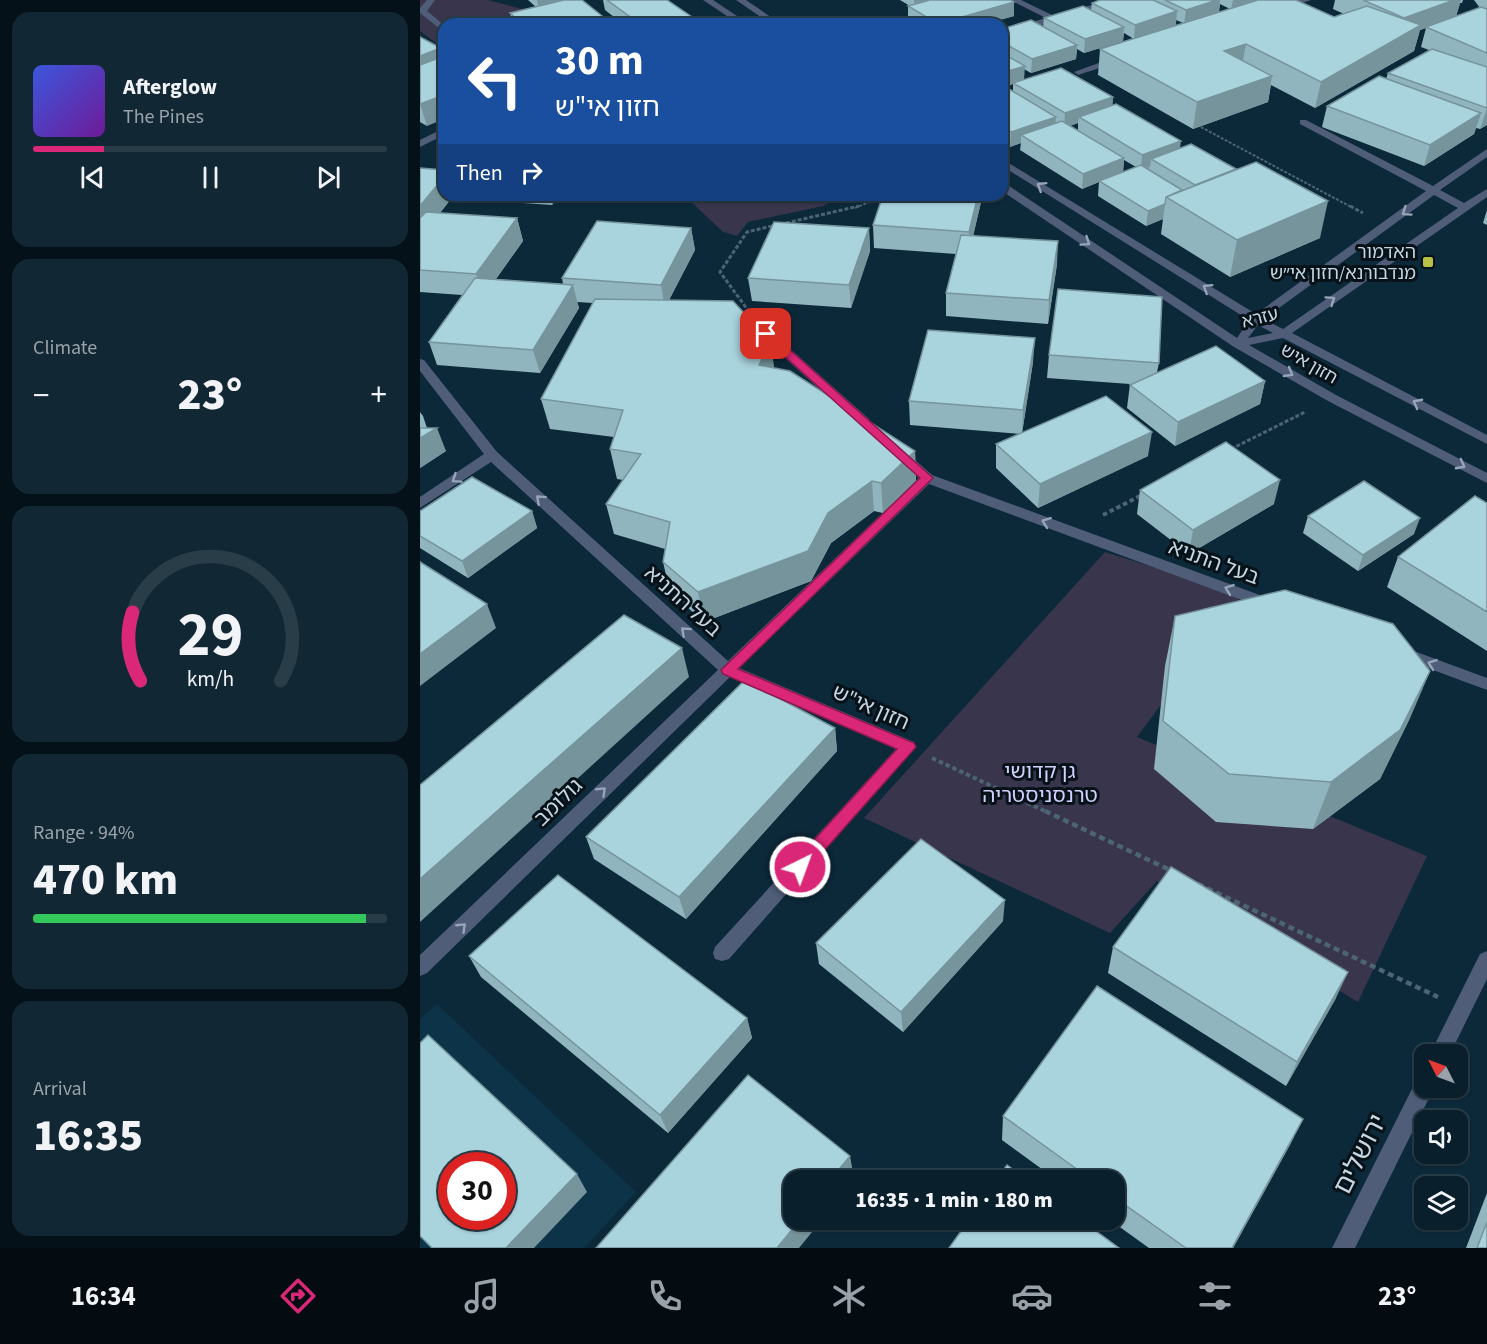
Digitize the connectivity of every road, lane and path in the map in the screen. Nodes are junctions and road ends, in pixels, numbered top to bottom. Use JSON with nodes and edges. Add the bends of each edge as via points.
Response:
{"nodes":[{"id":1,"x":431,"y":0,"type":"edge"},
{"id":2,"x":707,"y":0,"type":"edge"},
{"id":3,"x":740,"y":0,"type":"edge"},
{"id":4,"x":1014,"y":0,"type":"edge"},
{"id":5,"x":1118,"y":0,"type":"edge"},
{"id":6,"x":1306,"y":0,"type":"edge"},
{"id":7,"x":1272,"y":11,"type":"edge"},
{"id":8,"x":736,"y":18,"type":"edge"},
{"id":9,"x":768,"y":18,"type":"edge"},
{"id":10,"x":1054,"y":20,"type":"junction"},
{"id":11,"x":438,"y":24,"type":"edge"},
{"id":12,"x":1008,"y":32,"type":"edge"},
{"id":13,"x":1128,"y":56,"type":"edge"},
{"id":14,"x":1078,"y":72,"type":"dead end"},
{"id":15,"x":1189,"y":121,"type":"edge"},
{"id":16,"x":1303,"y":122,"type":"dead end"},
{"id":17,"x":438,"y":134,"type":"edge"},
{"id":18,"x":420,"y":144,"type":"edge"},
{"id":19,"x":1487,"y":152,"type":"edge"},
{"id":20,"x":1008,"y":166,"type":"edge"},
{"id":21,"x":1008,"y":190,"type":"edge"},
{"id":22,"x":1436,"y":191,"type":"junction"},
{"id":23,"x":1487,"y":192,"type":"edge"},
{"id":24,"x":871,"y":201,"type":"edge"},
{"id":25,"x":1464,"y":207,"type":"junction"},
{"id":26,"x":1387,"y":226,"type":"junction"},
{"id":27,"x":1256,"y":319,"type":"junction"},
{"id":28,"x":766,"y":334,"type":"joint"},
{"id":29,"x":1283,"y":334,"type":"junction"},
{"id":30,"x":1238,"y":344,"type":"junction"},
{"id":31,"x":420,"y":363,"type":"edge"},
{"id":32,"x":1332,"y":398,"type":"junction"},
{"id":33,"x":876,"y":433,"type":"edge"},
{"id":34,"x":1487,"y":440,"type":"edge"},
{"id":35,"x":893,"y":448,"type":"edge"},
{"id":36,"x":1228,"y":451,"type":"edge"},
{"id":37,"x":492,"y":455,"type":"junction"},
{"id":38,"x":927,"y":478,"type":"junction"},
{"id":39,"x":1487,"y":479,"type":"edge"},
{"id":40,"x":1144,"y":494,"type":"edge"},
{"id":41,"x":420,"y":503,"type":"edge"},
{"id":42,"x":1072,"y":531,"type":"junction"},
{"id":43,"x":1285,"y":610,"type":"edge"},
{"id":44,"x":1386,"y":647,"type":"edge"},
{"id":45,"x":728,"y":670,"type":"junction"},
{"id":46,"x":1487,"y":684,"type":"edge"},
{"id":47,"x":908,"y":747,"type":"junction"},
{"id":48,"x":1175,"y":873,"type":"edge"},
{"id":49,"x":1196,"y":883,"type":"edge"},
{"id":50,"x":722,"y":952,"type":"dead end"},
{"id":51,"x":1487,"y":960,"type":"edge"},
{"id":52,"x":420,"y":967,"type":"edge"},
{"id":53,"x":1463,"y":1009,"type":"junction"},
{"id":54,"x":1445,"y":1044,"type":"edge"},
{"id":55,"x":1418,"y":1098,"type":"edge"},
{"id":56,"x":1343,"y":1248,"type":"edge"}],
"edges":[{"from":1,"to":11,"type":"street","via":[[422,11]]},
{"from":2,"to":8,"type":"street"},
{"from":3,"to":9,"type":"street"},
{"from":4,"to":10,"type":"street"},
{"from":5,"to":10,"type":"street"},
{"from":6,"to":7,"type":"street"},
{"from":10,"to":12,"type":"street"},
{"from":13,"to":14,"type":"street"},
{"from":15,"to":26,"type":"path"},
{"from":16,"to":22,"type":"street"},
{"from":17,"to":18,"type":"street"},
{"from":19,"to":22,"type":"street","name":"עזרא"},
{"from":27,"to":20,"type":"street","one_way":true},
{"from":21,"to":30,"type":"street","name":"חזון איש","one_way":true},
{"from":22,"to":25,"type":"street"},
{"from":22,"to":26,"type":"street","name":"עזרא","one_way":true},
{"from":23,"to":25,"type":"street","name":"עזרא"},
{"from":24,"to":28,"type":"path","via":[[849,210],[747,232],[720,272]]},
{"from":29,"to":25,"type":"street","name":"עזרא","one_way":true},
{"from":26,"to":27,"type":"street","name":"עזרא"},
{"from":27,"to":29,"type":"street"},
{"from":27,"to":30,"type":"street","name":"עזרא"},
{"from":28,"to":33,"type":"street"},
{"from":29,"to":30,"type":"street","name":"עזרא"},
{"from":34,"to":29,"type":"street","name":"חזון איש","one_way":true},
{"from":30,"to":32,"type":"street","name":"חזון איש","one_way":true},
{"from":31,"to":37,"type":"street","name":"בעל התניא"},
{"from":32,"to":36,"type":"path"},
{"from":32,"to":39,"type":"street","name":"חזון איש","one_way":true},
{"from":35,"to":38,"type":"street","name":"בעל התניא"},
{"from":37,"to":41,"type":"street","one_way":true},
{"from":45,"to":37,"type":"street","name":"בעל התניא","one_way":true},
{"from":42,"to":38,"type":"street","name":"בעל התניא","one_way":true},
{"from":38,"to":45,"type":"street"},
{"from":40,"to":42,"type":"path"},
{"from":43,"to":42,"type":"street","name":"בעל התניא","one_way":true},
{"from":46,"to":44,"type":"street","one_way":true},
{"from":45,"to":47,"type":"street","name":"חזון אי\"ש"},
{"from":52,"to":45,"type":"street","name":"גולומב","one_way":true},
{"from":47,"to":48,"type":"path"},
{"from":47,"to":50,"type":"street","name":"חזון אי\"ש"},
{"from":49,"to":53,"type":"path"},
{"from":51,"to":53,"type":"street"},
{"from":53,"to":54,"type":"street"},
{"from":55,"to":56,"type":"street","name":"ירושלים"}]}
